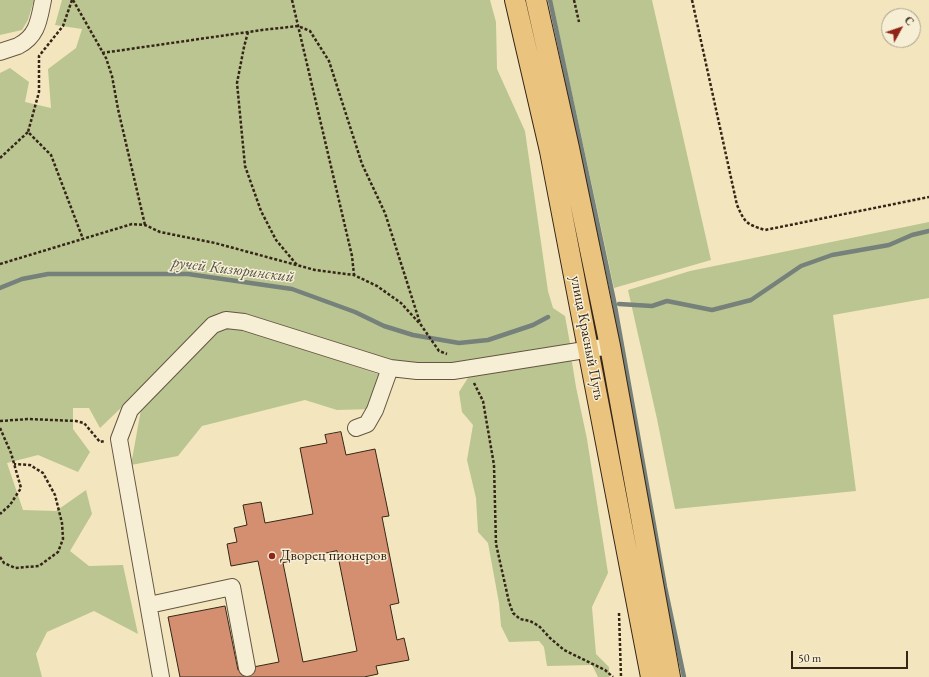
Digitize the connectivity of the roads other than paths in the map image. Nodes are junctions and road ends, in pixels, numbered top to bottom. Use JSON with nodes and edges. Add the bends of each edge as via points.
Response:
{"nodes":[{"id":1,"x":43,"y":0,"type":"edge"},
{"id":2,"x":516,"y":0,"type":"edge"},
{"id":3,"x":536,"y":0,"type":"edge"},
{"id":4,"x":0,"y":52,"type":"edge"},
{"id":5,"x":610,"y":346,"type":"junction"},
{"id":6,"x":589,"y":350,"type":"junction"},
{"id":7,"x":390,"y":368,"type":"junction"},
{"id":8,"x":356,"y":428,"type":"dead end"},
{"id":9,"x":149,"y":605,"type":"junction"},
{"id":10,"x":247,"y":668,"type":"dead end"},
{"id":11,"x":161,"y":677,"type":"edge"},
{"id":12,"x":651,"y":677,"type":"edge"},
{"id":13,"x":670,"y":677,"type":"edge"}],
"edges":[{"from":1,"to":4,"type":"street","via":[[38,25],[31,37]]},
{"from":2,"to":6,"type":"main road","name":"улица Красный Путь","via":[[550,151]]},
{"from":3,"to":5,"type":"main road","name":"улица Красный Путь"},
{"from":5,"to":6,"type":"street"},
{"from":5,"to":13,"type":"main road","name":"улица Красный Путь"},
{"from":6,"to":7,"type":"street","via":[[453,371]]},
{"from":6,"to":12,"type":"main road","name":"улица Красный Путь"},
{"from":7,"to":8,"type":"street","via":[[375,410],[366,424]]},
{"from":7,"to":9,"type":"street","via":[[244,322],[226,320],[213,325],[130,410],[119,440]]},
{"from":9,"to":10,"type":"street","via":[[232,586]]},
{"from":9,"to":11,"type":"street"}]}
